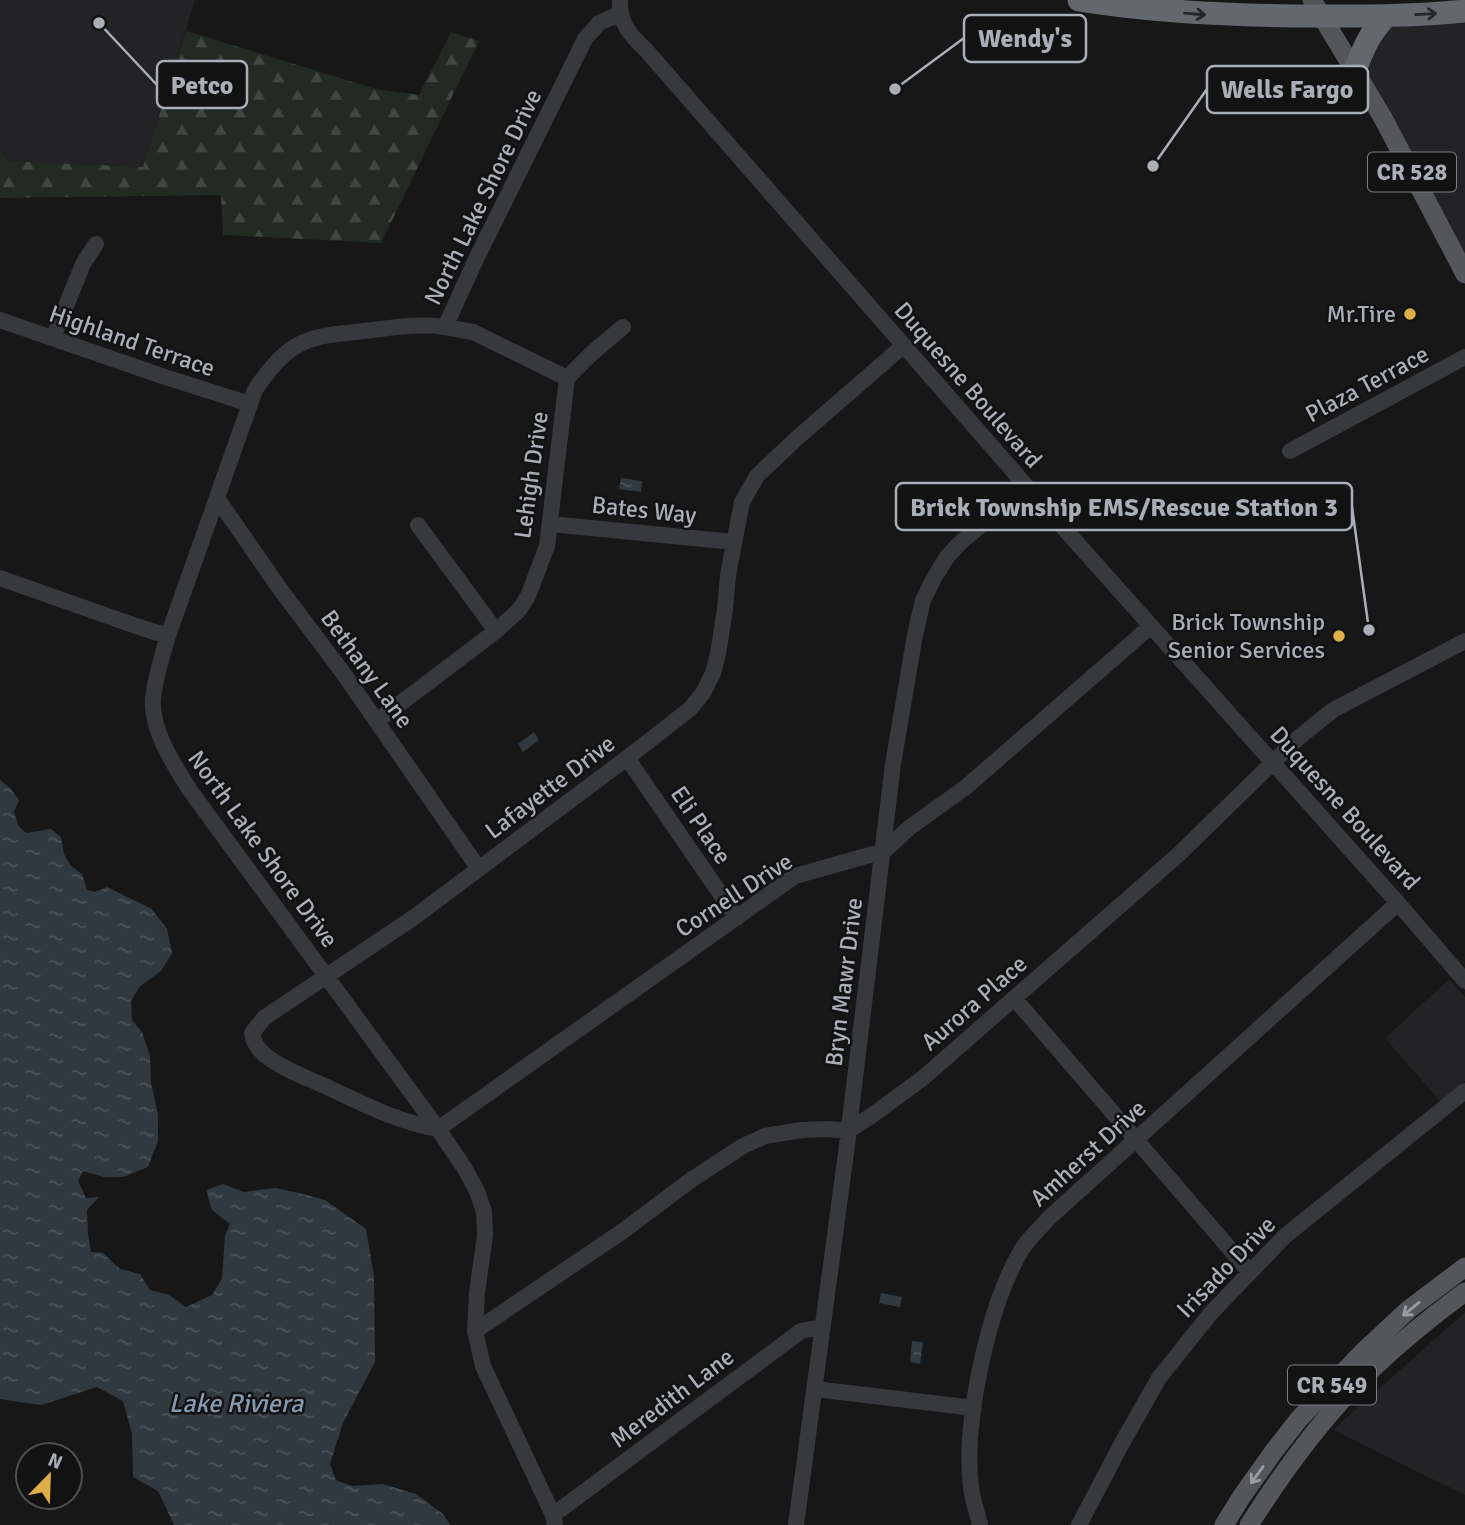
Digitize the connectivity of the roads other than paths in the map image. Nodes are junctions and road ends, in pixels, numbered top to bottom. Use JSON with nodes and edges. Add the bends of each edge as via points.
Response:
{"nodes":[{"id":1,"x":1079,"y":0,"type":"edge"},
{"id":2,"x":620,"y":7,"type":"edge"},
{"id":3,"x":1317,"y":8,"type":"edge"},
{"id":4,"x":1465,"y":11,"type":"edge"},
{"id":5,"x":1387,"y":16,"type":"junction"},
{"id":6,"x":1355,"y":70,"type":"junction"},
{"id":7,"x":96,"y":244,"type":"dead end"},
{"id":8,"x":1465,"y":274,"type":"edge"},
{"id":9,"x":0,"y":320,"type":"edge"},
{"id":10,"x":445,"y":327,"type":"junction"},
{"id":11,"x":623,"y":327,"type":"dead end"},
{"id":12,"x":53,"y":338,"type":"junction"},
{"id":13,"x":903,"y":346,"type":"junction"},
{"id":14,"x":1465,"y":357,"type":"edge"},
{"id":15,"x":567,"y":378,"type":"junction"},
{"id":16,"x":250,"y":404,"type":"junction"},
{"id":17,"x":1290,"y":451,"type":"dead end"},
{"id":18,"x":1028,"y":488,"type":"junction"},
{"id":19,"x":217,"y":498,"type":"junction"},
{"id":20,"x":550,"y":524,"type":"junction"},
{"id":21,"x":418,"y":525,"type":"dead end"},
{"id":22,"x":734,"y":542,"type":"junction"},
{"id":23,"x":0,"y":578,"type":"edge"},
{"id":24,"x":1152,"y":626,"type":"junction"},
{"id":25,"x":496,"y":631,"type":"junction"},
{"id":26,"x":168,"y":636,"type":"junction"},
{"id":27,"x":1465,"y":640,"type":"edge"},
{"id":28,"x":377,"y":721,"type":"junction"},
{"id":29,"x":627,"y":758,"type":"junction"},
{"id":30,"x":1273,"y":762,"type":"junction"},
{"id":31,"x":884,"y":851,"type":"junction"},
{"id":32,"x":479,"y":869,"type":"junction"},
{"id":33,"x":1398,"y":903,"type":"junction"},
{"id":34,"x":737,"y":918,"type":"junction"},
{"id":35,"x":1462,"y":971,"type":"edge"},
{"id":36,"x":326,"y":976,"type":"junction"},
{"id":37,"x":1014,"y":998,"type":"junction"},
{"id":38,"x":1465,"y":1091,"type":"edge"},
{"id":39,"x":438,"y":1129,"type":"junction"},
{"id":40,"x":848,"y":1131,"type":"junction"},
{"id":41,"x":1137,"y":1139,"type":"junction"},
{"id":42,"x":1465,"y":1267,"type":"edge"},
{"id":43,"x":1250,"y":1271,"type":"junction"},
{"id":44,"x":1465,"y":1292,"type":"edge"},
{"id":45,"x":822,"y":1327,"type":"junction"},
{"id":46,"x":475,"y":1331,"type":"junction"},
{"id":47,"x":815,"y":1389,"type":"junction"},
{"id":48,"x":974,"y":1408,"type":"junction"},
{"id":49,"x":554,"y":1520,"type":"edge"},
{"id":50,"x":796,"y":1525,"type":"edge"},
{"id":51,"x":980,"y":1525,"type":"edge"},
{"id":52,"x":1079,"y":1525,"type":"edge"},
{"id":53,"x":1224,"y":1525,"type":"edge"},
{"id":54,"x":1249,"y":1525,"type":"edge"}],
"edges":[{"from":1,"to":3,"type":"highway","one_way":true,"via":[[1210,15]]},
{"from":2,"to":10,"type":"street","name":"North Lake Shore Drive","via":[[586,38]]},
{"from":2,"to":13,"type":"street","name":"Duquesne Boulevard","via":[[630,35]]},
{"from":3,"to":5,"type":"highway"},
{"from":3,"to":6,"type":"main road","number":"CR 528"},
{"from":5,"to":4,"type":"highway","one_way":true},
{"from":5,"to":6,"type":"highway","via":[[1372,32]]},
{"from":6,"to":8,"type":"main road","number":"CR 528"},
{"from":7,"to":12,"type":"street","via":[[83,264]]},
{"from":9,"to":12,"type":"street","name":"Highland Terrace"},
{"from":10,"to":15,"type":"street","via":[[473,332]]},
{"from":10,"to":16,"type":"street","name":"North Lake Shore Drive","via":[[390,327],[321,336],[294,347],[267,373]]},
{"from":11,"to":15,"type":"street"},
{"from":12,"to":16,"type":"street","name":"Highland Terrace"},
{"from":13,"to":18,"type":"street","name":"Duquesne Boulevard"},
{"from":13,"to":22,"type":"street","name":"Lafayette Drive","via":[[757,476],[742,502]]},
{"from":14,"to":17,"type":"street","name":"Plaza Terrace"},
{"from":15,"to":20,"type":"street","name":"Lehigh Drive"},
{"from":16,"to":19,"type":"street","name":"North Lake Shore Drive"},
{"from":18,"to":24,"type":"street","name":"Duquesne Boulevard"},
{"from":18,"to":31,"type":"street","name":"Bryn Mawr Drive","via":[[960,543],[923,600]]},
{"from":19,"to":26,"type":"street","name":"North Lake Shore Drive"},
{"from":19,"to":28,"type":"street","name":"Bethany Lane"},
{"from":20,"to":22,"type":"street","name":"Bates Way"},
{"from":20,"to":25,"type":"street","name":"Lehigh Drive","via":[[547,547],[528,596]]},
{"from":21,"to":25,"type":"street"},
{"from":22,"to":29,"type":"street","name":"Lafayette Drive","via":[[713,673],[690,709]]},
{"from":23,"to":26,"type":"street"},
{"from":24,"to":30,"type":"street","name":"Duquesne Boulevard"},
{"from":24,"to":31,"type":"street","name":"Cornell Drive"},
{"from":25,"to":28,"type":"street","name":"Lehigh Drive"},
{"from":26,"to":36,"type":"street","name":"North Lake Shore Drive","via":[[153,702],[167,753]]},
{"from":27,"to":30,"type":"street","name":"Aurora Place","via":[[1333,710]]},
{"from":28,"to":32,"type":"street","name":"Bethany Lane"},
{"from":29,"to":32,"type":"street","name":"Lafayette Drive"},
{"from":29,"to":34,"type":"street","name":"Eli Place"},
{"from":30,"to":33,"type":"street","name":"Duquesne Boulevard"},
{"from":30,"to":37,"type":"street","name":"Aurora Place","via":[[1178,855]]},
{"from":31,"to":34,"type":"street","name":"Cornell Drive","via":[[795,876]]},
{"from":31,"to":40,"type":"street","name":"Bryn Mawr Drive"},
{"from":32,"to":36,"type":"street","name":"Lafayette Drive"},
{"from":33,"to":35,"type":"street","name":"Duquesne Boulevard"},
{"from":33,"to":41,"type":"street","name":"Amherst Drive"},
{"from":34,"to":39,"type":"street","name":"Cornell Drive"},
{"from":36,"to":39,"type":"street","name":"North Lake Shore Drive"},
{"from":36,"to":39,"type":"street","name":"Lafayette Drive","via":[[264,1018],[252,1033],[260,1049],[288,1069],[363,1104]]},
{"from":37,"to":40,"type":"street","name":"Aurora Place","via":[[923,1078]]},
{"from":37,"to":41,"type":"street"},
{"from":38,"to":43,"type":"street","name":"Irisado Drive","via":[[1285,1236]]},
{"from":39,"to":46,"type":"street","name":"North Lake Shore Drive","via":[[465,1169],[484,1212]]},
{"from":40,"to":45,"type":"street","name":"Bryn Mawr Drive"},
{"from":40,"to":46,"type":"street","via":[[802,1130],[765,1136],[743,1146]]},
{"from":41,"to":43,"type":"street"},
{"from":41,"to":48,"type":"street","name":"Amherst Drive","via":[[1023,1247],[987,1338]]},
{"from":42,"to":53,"type":"main road","number":"CR 549","one_way":true,"via":[[1408,1310],[1299,1419]]},
{"from":43,"to":52,"type":"street","name":"Irisado Drive","via":[[1159,1378]]},
{"from":44,"to":54,"type":"main road","number":"CR 549","via":[[1355,1386],[1289,1464]]},
{"from":45,"to":47,"type":"street","name":"Bryn Mawr Drive"},
{"from":45,"to":49,"type":"street","name":"Meredith Lane","via":[[801,1331]]},
{"from":46,"to":49,"type":"street","name":"North Lake Shore Drive","via":[[483,1366]]},
{"from":47,"to":48,"type":"street"},
{"from":47,"to":50,"type":"street","name":"Bryn Mawr Drive"},
{"from":48,"to":51,"type":"street","name":"Amherst Drive","via":[[971,1488]]}]}
